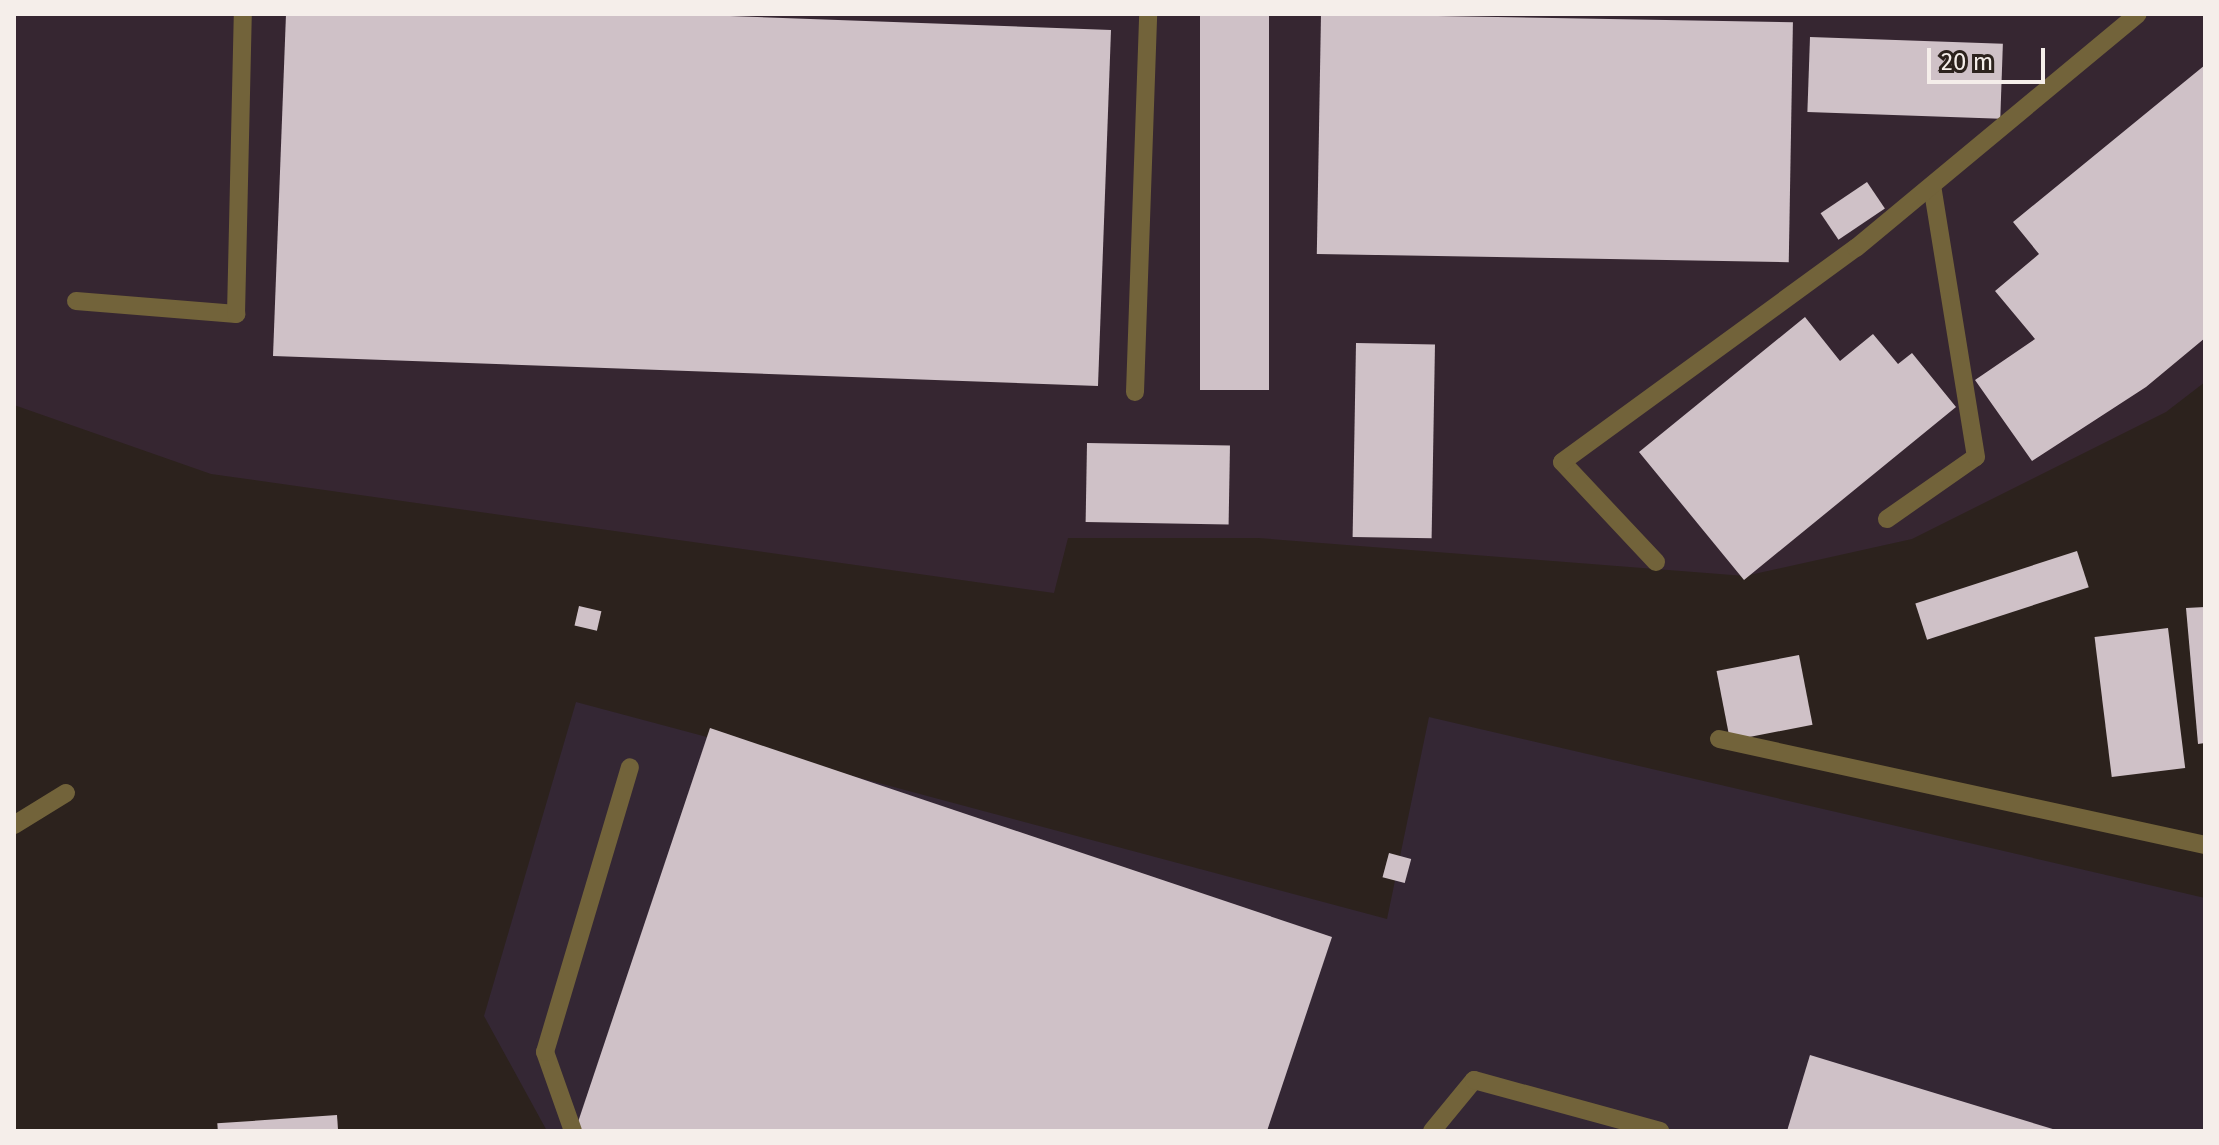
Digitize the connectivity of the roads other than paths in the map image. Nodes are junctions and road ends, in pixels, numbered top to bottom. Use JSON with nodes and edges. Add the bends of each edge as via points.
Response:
{"nodes":[{"id":1,"x":243,"y":14,"type":"edge"},
{"id":2,"x":1148,"y":14,"type":"edge"},
{"id":3,"x":2138,"y":14,"type":"edge"},
{"id":4,"x":1932,"y":186,"type":"junction"},
{"id":5,"x":76,"y":301,"type":"dead end"},
{"id":6,"x":1135,"y":392,"type":"dead end"},
{"id":7,"x":1887,"y":519,"type":"dead end"},
{"id":8,"x":1656,"y":562,"type":"dead end"},
{"id":9,"x":1719,"y":739,"type":"dead end"},
{"id":10,"x":630,"y":767,"type":"dead end"},
{"id":11,"x":66,"y":793,"type":"dead end"},
{"id":12,"x":14,"y":825,"type":"edge"},
{"id":13,"x":2205,"y":845,"type":"edge"},
{"id":14,"x":573,"y":1131,"type":"edge"},
{"id":15,"x":1432,"y":1131,"type":"edge"},
{"id":16,"x":1660,"y":1131,"type":"edge"}],
"edges":[{"from":1,"to":5,"type":"lane","via":[[236,314]]},
{"from":2,"to":6,"type":"lane"},
{"from":3,"to":4,"type":"lane"},
{"from":4,"to":7,"type":"lane","via":[[1976,457]]},
{"from":4,"to":8,"type":"lane","via":[[1856,248],[1562,462]]},
{"from":9,"to":13,"type":"lane"},
{"from":10,"to":14,"type":"lane","via":[[545,1052]]},
{"from":11,"to":12,"type":"lane"},
{"from":15,"to":16,"type":"lane","via":[[1474,1080]]}]}
